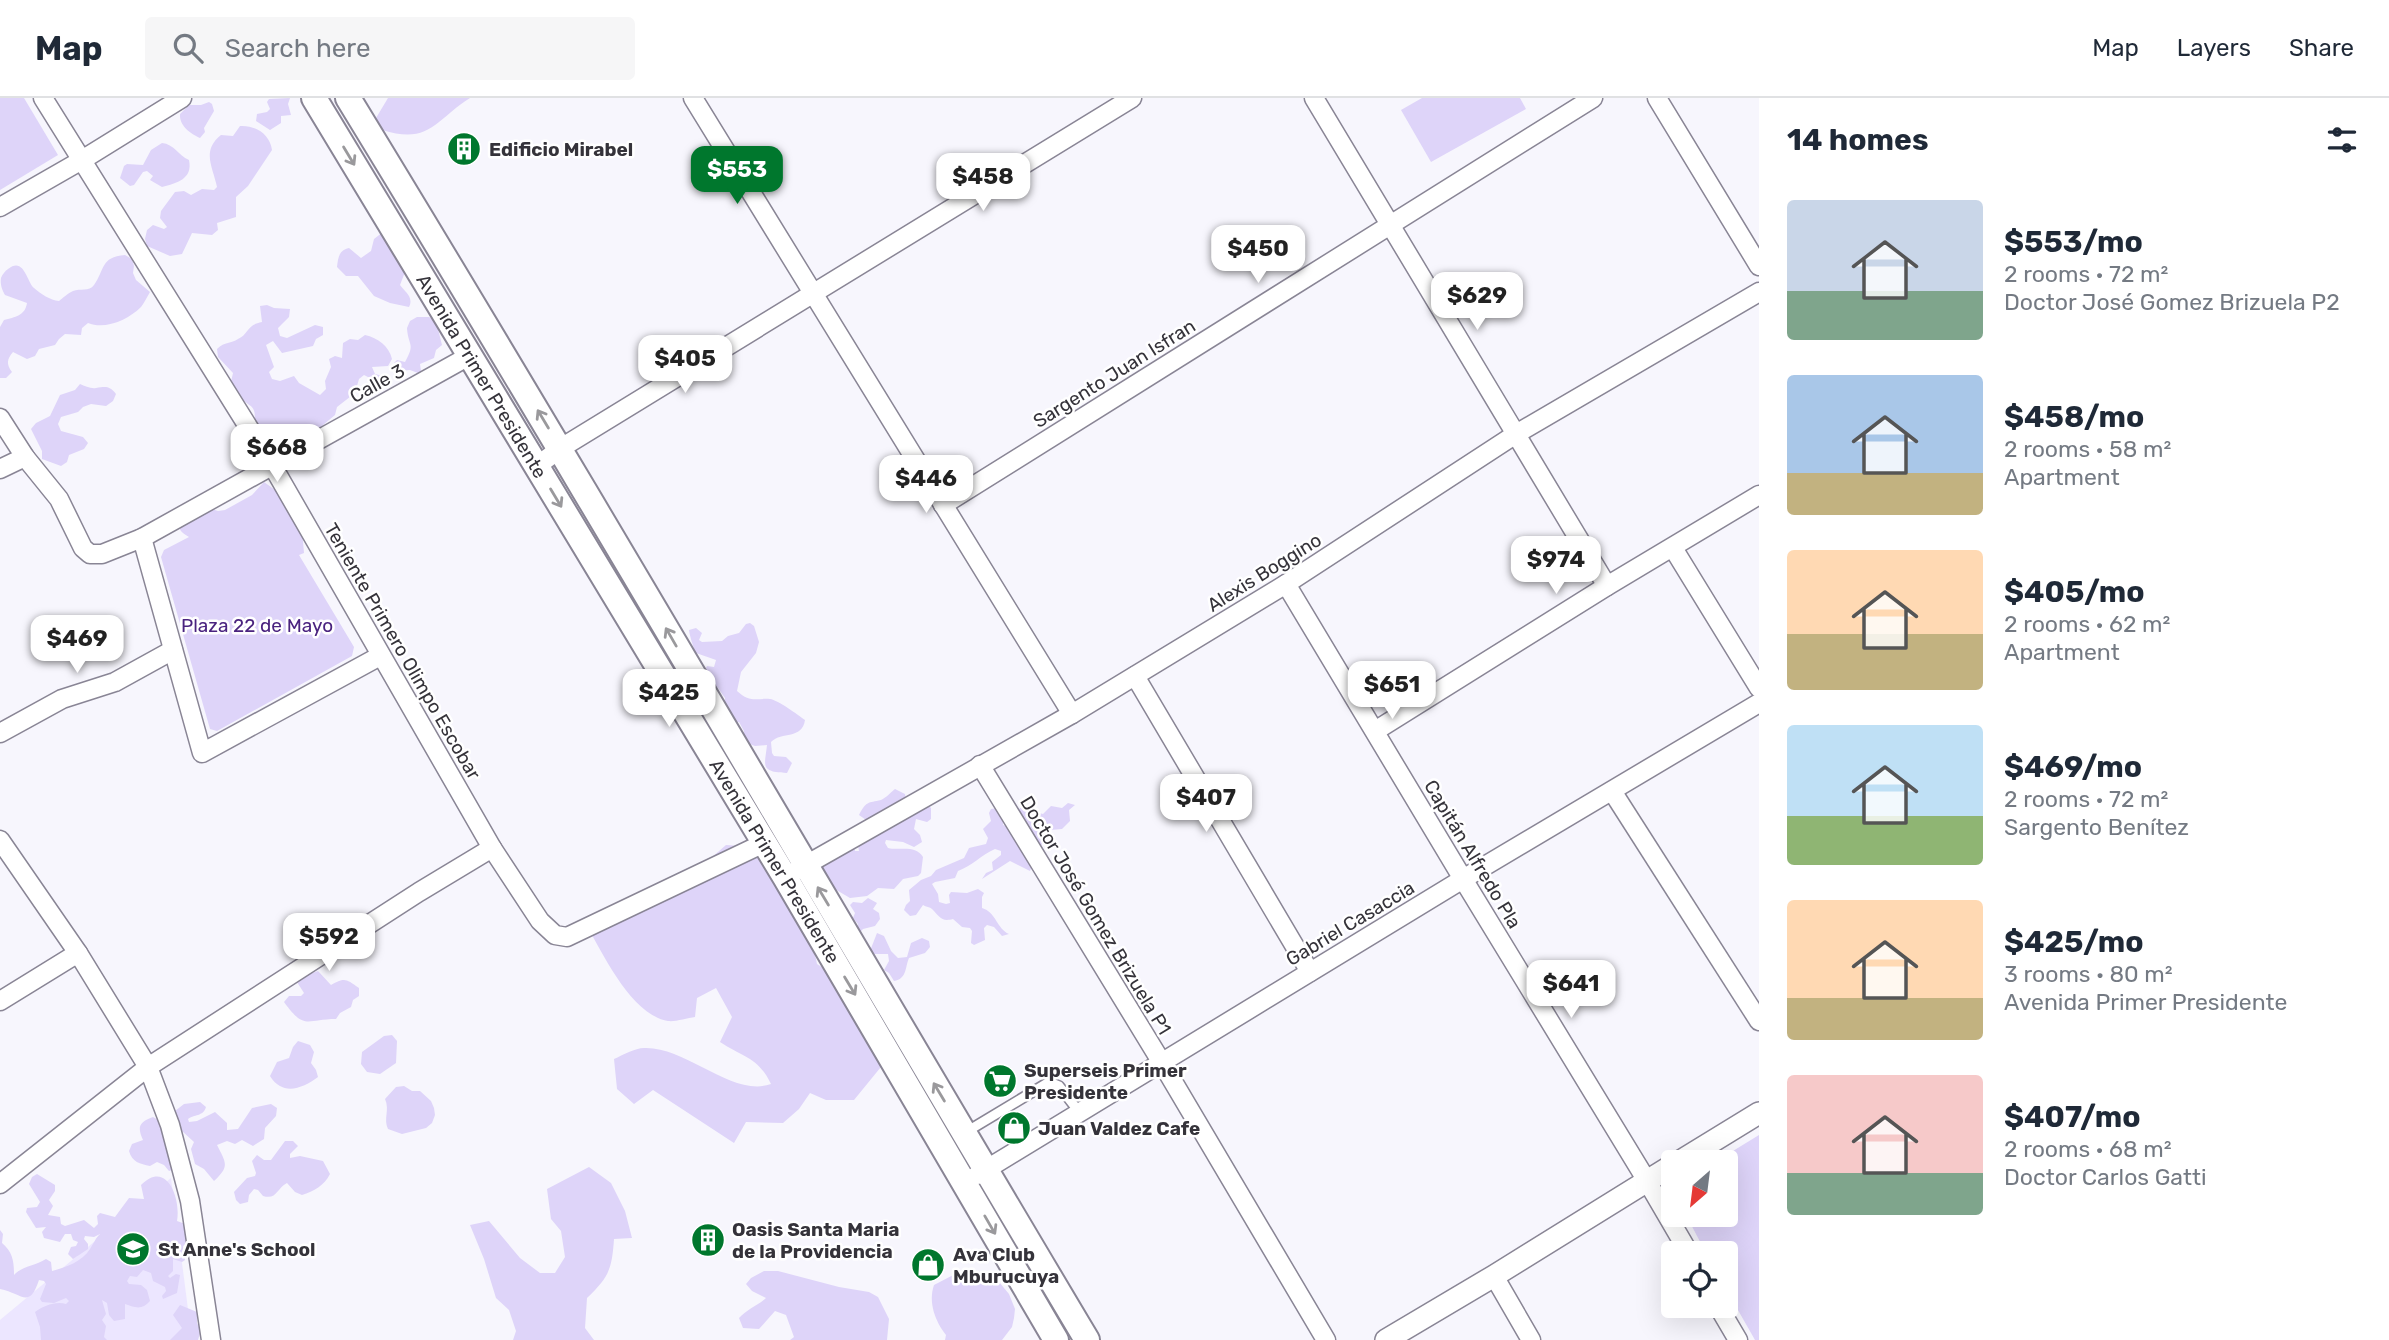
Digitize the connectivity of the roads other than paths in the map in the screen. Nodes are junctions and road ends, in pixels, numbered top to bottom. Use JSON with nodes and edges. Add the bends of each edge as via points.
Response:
{"nodes":[{"id":1,"x":43,"y":98,"type":"edge"},
{"id":2,"x":182,"y":98,"type":"edge"},
{"id":3,"x":314,"y":98,"type":"edge"},
{"id":4,"x":348,"y":98,"type":"edge"},
{"id":5,"x":692,"y":98,"type":"edge"},
{"id":6,"x":1132,"y":98,"type":"edge"},
{"id":7,"x":1314,"y":98,"type":"edge"},
{"id":8,"x":1593,"y":98,"type":"edge"},
{"id":9,"x":1657,"y":98,"type":"edge"},
{"id":10,"x":82,"y":160,"type":"junction"},
{"id":11,"x":0,"y":207,"type":"edge"},
{"id":12,"x":1390,"y":225,"type":"junction"},
{"id":13,"x":439,"y":247,"type":"junction"},
{"id":14,"x":413,"y":262,"type":"junction"},
{"id":15,"x":1759,"y":265,"type":"edge"},
{"id":16,"x":1759,"y":292,"type":"edge"},
{"id":17,"x":814,"y":295,"type":"junction"},
{"id":18,"x":469,"y":356,"type":"junction"},
{"id":19,"x":0,"y":418,"type":"edge"},
{"id":20,"x":1516,"y":434,"type":"junction"},
{"id":21,"x":561,"y":448,"type":"junction"},
{"id":22,"x":25,"y":457,"type":"junction"},
{"id":23,"x":272,"y":464,"type":"junction"},
{"id":24,"x":537,"y":466,"type":"junction"},
{"id":25,"x":0,"y":469,"type":"edge"},
{"id":26,"x":1759,"y":495,"type":"edge"},
{"id":27,"x":943,"y":505,"type":"junction"},
{"id":28,"x":142,"y":538,"type":"junction"},
{"id":29,"x":1673,"y":548,"type":"junction"},
{"id":30,"x":1286,"y":584,"type":"junction"},
{"id":31,"x":1607,"y":586,"type":"junction"},
{"id":32,"x":173,"y":650,"type":"junction"},
{"id":33,"x":380,"y":656,"type":"junction"},
{"id":34,"x":1135,"y":676,"type":"junction"},
{"id":35,"x":1759,"y":688,"type":"edge"},
{"id":36,"x":1759,"y":704,"type":"edge"},
{"id":37,"x":1072,"y":714,"type":"junction"},
{"id":38,"x":1375,"y":731,"type":"junction"},
{"id":39,"x":0,"y":733,"type":"edge"},
{"id":40,"x":981,"y":765,"type":"junction"},
{"id":41,"x":1612,"y":791,"type":"junction"},
{"id":42,"x":0,"y":840,"type":"edge"},
{"id":43,"x":764,"y":843,"type":"junction"},
{"id":44,"x":492,"y":848,"type":"junction"},
{"id":45,"x":795,"y":871,"type":"junction"},
{"id":46,"x":1463,"y":879,"type":"junction"},
{"id":47,"x":78,"y":953,"type":"junction"},
{"id":48,"x":1310,"y":972,"type":"junction"},
{"id":49,"x":0,"y":1001,"type":"edge"},
{"id":50,"x":1759,"y":1021,"type":"edge"},
{"id":51,"x":1162,"y":1063,"type":"junction"},
{"id":52,"x":148,"y":1067,"type":"junction"},
{"id":53,"x":1080,"y":1113,"type":"junction"},
{"id":54,"x":1759,"y":1113,"type":"edge"},
{"id":55,"x":964,"y":1133,"type":"junction"},
{"id":56,"x":1699,"y":1150,"type":"edge"},
{"id":57,"x":1661,"y":1172,"type":"edge"},
{"id":58,"x":975,"y":1175,"type":"junction"},
{"id":59,"x":1647,"y":1181,"type":"junction"},
{"id":60,"x":0,"y":1184,"type":"edge"},
{"id":61,"x":1682,"y":1241,"type":"edge"},
{"id":62,"x":1494,"y":1276,"type":"junction"},
{"id":63,"x":1725,"y":1318,"type":"edge"},
{"id":64,"x":211,"y":1340,"type":"edge"},
{"id":65,"x":1056,"y":1340,"type":"edge"},
{"id":66,"x":1087,"y":1340,"type":"edge"},
{"id":67,"x":1326,"y":1340,"type":"edge"},
{"id":68,"x":1387,"y":1340,"type":"edge"},
{"id":69,"x":1531,"y":1340,"type":"edge"},
{"id":70,"x":1738,"y":1340,"type":"edge"}],
"edges":[{"from":1,"to":10,"type":"street","name":"Teniente Primero Olimpo Escobar"},
{"from":2,"to":10,"type":"street"},
{"from":3,"to":14,"type":"main road","name":"Avenida Primer Presidente","one_way":true},
{"from":4,"to":13,"type":"main road","name":"Avenida Primer Presidente"},
{"from":5,"to":17,"type":"street"},
{"from":6,"to":17,"type":"street"},
{"from":7,"to":12,"type":"street"},
{"from":8,"to":12,"type":"street","name":"Sargento Juan Isfran"},
{"from":9,"to":15,"type":"street"},
{"from":10,"to":11,"type":"street"},
{"from":10,"to":23,"type":"street","name":"Teniente Primero Olimpo Escobar"},
{"from":12,"to":20,"type":"street"},
{"from":12,"to":27,"type":"street","name":"Sargento Juan Isfran"},
{"from":13,"to":14,"type":"main road"},
{"from":21,"to":13,"type":"main road","name":"Avenida Primer Presidente","one_way":true},
{"from":14,"to":18,"type":"main road","name":"Avenida Primer Presidente"},
{"from":16,"to":20,"type":"street","name":"Alexis Boggino"},
{"from":17,"to":21,"type":"street"},
{"from":17,"to":27,"type":"street"},
{"from":18,"to":23,"type":"street","name":"Calle 3"},
{"from":18,"to":24,"type":"main road","name":"Avenida Primer Presidente"},
{"from":19,"to":22,"type":"street"},
{"from":20,"to":30,"type":"street","name":"Alexis Boggino"},
{"from":20,"to":31,"type":"street"},
{"from":21,"to":24,"type":"street"},
{"from":45,"to":21,"type":"main road","name":"Avenida Primer Presidente","one_way":true},
{"from":22,"to":25,"type":"street"},
{"from":22,"to":28,"type":"street","name":"Calle 3","via":[[59,499],[90,554],[102,554]]},
{"from":23,"to":28,"type":"street","name":"Calle 3"},
{"from":23,"to":33,"type":"street","name":"Teniente Primero Olimpo Escobar"},
{"from":24,"to":43,"type":"main road","name":"Avenida Primer Presidente","one_way":true},
{"from":26,"to":29,"type":"street"},
{"from":27,"to":37,"type":"street"},
{"from":28,"to":32,"type":"street"},
{"from":29,"to":31,"type":"street"},
{"from":29,"to":35,"type":"street"},
{"from":30,"to":34,"type":"street","name":"Alexis Boggino"},
{"from":30,"to":38,"type":"street","name":"Capitán Alfredo Pla"},
{"from":31,"to":38,"type":"street"},
{"from":32,"to":33,"type":"street","via":[[202,753]]},
{"from":32,"to":39,"type":"street","via":[[115,682],[62,699]]},
{"from":33,"to":44,"type":"street","name":"Teniente Primero Olimpo Escobar"},
{"from":34,"to":37,"type":"street","name":"Alexis Boggino"},
{"from":34,"to":48,"type":"street"},
{"from":36,"to":41,"type":"street","name":"Gabriel Casaccia"},
{"from":37,"to":40,"type":"street","name":"Alexis Boggino"},
{"from":38,"to":46,"type":"street","name":"Capitán Alfredo Pla"},
{"from":40,"to":45,"type":"street","name":"Alexis Boggino"},
{"from":40,"to":51,"type":"street","name":"Doctor José Gomez Brizuela P1"},
{"from":41,"to":46,"type":"street","name":"Gabriel Casaccia"},
{"from":41,"to":50,"type":"street"},
{"from":42,"to":47,"type":"street"},
{"from":43,"to":44,"type":"street","name":"Teniente Primero Olimpo Escobar","via":[[567,937],[555,935],[540,921]]},
{"from":43,"to":45,"type":"main road","name":"Avenida Primer Presidente"},
{"from":44,"to":52,"type":"street"},
{"from":55,"to":45,"type":"main road","name":"Avenida Primer Presidente","one_way":true},
{"from":45,"to":58,"type":"main road","name":"Avenida Primer Presidente","one_way":true},
{"from":46,"to":48,"type":"street","name":"Gabriel Casaccia"},
{"from":46,"to":59,"type":"street","name":"Capitán Alfredo Pla"},
{"from":47,"to":49,"type":"street"},
{"from":47,"to":52,"type":"street"},
{"from":48,"to":51,"type":"street","name":"Gabriel Casaccia"},
{"from":51,"to":53,"type":"street","name":"Gabriel Casaccia"},
{"from":51,"to":67,"type":"street","name":"Doctor José Gomez Brizuela P1"},
{"from":52,"to":60,"type":"street"},
{"from":52,"to":64,"type":"street","via":[[170,1125],[190,1201]]},
{"from":53,"to":55,"type":"lane","via":[[1059,1086],[1049,1082]]},
{"from":53,"to":58,"type":"street","name":"Gabriel Casaccia"},
{"from":54,"to":56,"type":"street"},
{"from":55,"to":58,"type":"main road","name":"Avenida Primer Presidente"},
{"from":57,"to":59,"type":"street"},
{"from":58,"to":65,"type":"main road","name":"Avenida Primer Presidente","one_way":true},
{"from":58,"to":66,"type":"main road","name":"Avenida Primer Presidente"},
{"from":59,"to":61,"type":"street","name":"Capitán Alfredo Pla"},
{"from":59,"to":62,"type":"street"},
{"from":62,"to":68,"type":"street"},
{"from":62,"to":69,"type":"street"},
{"from":63,"to":70,"type":"street"}]}
